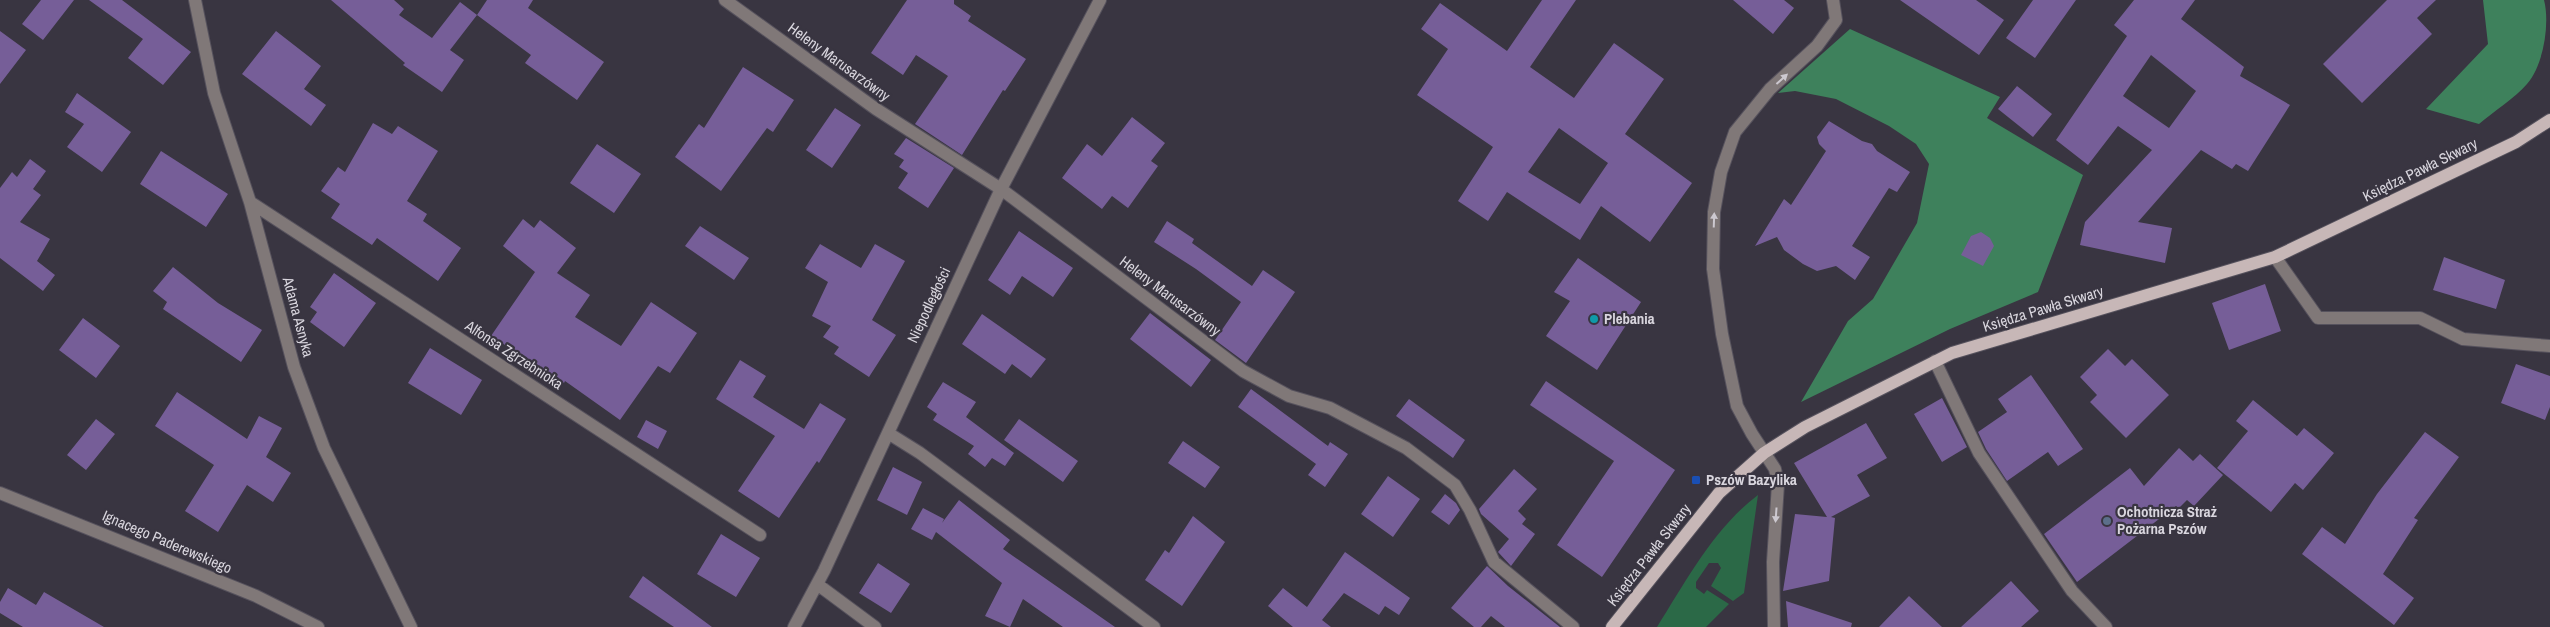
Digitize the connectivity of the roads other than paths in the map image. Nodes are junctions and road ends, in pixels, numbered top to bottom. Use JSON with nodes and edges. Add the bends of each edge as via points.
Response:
{"nodes":[{"id":1,"x":195,"y":0,"type":"edge"},
{"id":2,"x":725,"y":0,"type":"edge"},
{"id":3,"x":1100,"y":0,"type":"edge"},
{"id":4,"x":1833,"y":0,"type":"edge"},
{"id":5,"x":2550,"y":120,"type":"edge"},
{"id":6,"x":1001,"y":189,"type":"junction"},
{"id":7,"x":250,"y":202,"type":"junction"},
{"id":8,"x":2275,"y":257,"type":"junction"},
{"id":9,"x":2550,"y":346,"type":"edge"},
{"id":10,"x":1935,"y":361,"type":"junction"},
{"id":11,"x":888,"y":433,"type":"junction"},
{"id":12,"x":1764,"y":453,"type":"junction"},
{"id":13,"x":0,"y":493,"type":"edge"},
{"id":14,"x":760,"y":535,"type":"dead end"},
{"id":15,"x":817,"y":584,"type":"junction"},
{"id":16,"x":318,"y":627,"type":"edge"},
{"id":17,"x":411,"y":627,"type":"edge"},
{"id":18,"x":794,"y":627,"type":"edge"},
{"id":19,"x":874,"y":627,"type":"edge"},
{"id":20,"x":1154,"y":627,"type":"edge"},
{"id":21,"x":1573,"y":627,"type":"edge"},
{"id":22,"x":1612,"y":627,"type":"edge"},
{"id":23,"x":1774,"y":627,"type":"edge"},
{"id":24,"x":2106,"y":627,"type":"edge"}],
"edges":[{"from":1,"to":7,"type":"street","name":"Adama Asnyka","via":[[214,93]]},
{"from":2,"to":6,"type":"street","name":"Heleny Marusarzówny","via":[[876,109]]},
{"from":3,"to":6,"type":"street","name":"Niepodległości"},
{"from":12,"to":4,"type":"street","one_way":true,"via":[[1737,406],[1722,334],[1713,269],[1716,204],[1721,172],[1735,132],[1770,89],[1817,46],[1836,20]]},
{"from":5,"to":8,"type":"main road","name":"Księdza Pawła Skwary","via":[[2516,142]]},
{"from":6,"to":11,"type":"street","name":"Niepodległości"},
{"from":6,"to":21,"type":"street","name":"Heleny Marusarzówny","via":[[1243,371],[1289,396],[1330,408],[1406,448],[1455,485],[1494,562]]},
{"from":7,"to":14,"type":"street","name":"Alfonsa Zgrzebnioka"},
{"from":7,"to":17,"type":"street","name":"Adama Asnyka","via":[[294,367],[324,448]]},
{"from":8,"to":9,"type":"street","via":[[2318,318],[2420,318],[2464,339]]},
{"from":8,"to":10,"type":"main road","name":"Księdza Pawła Skwary","via":[[1952,353]]},
{"from":10,"to":12,"type":"main road","name":"Księdza Pawła Skwary","via":[[1805,427]]},
{"from":10,"to":24,"type":"street","via":[[1979,453],[2072,591]]},
{"from":11,"to":15,"type":"street","name":"Niepodległości"},
{"from":11,"to":20,"type":"street"},
{"from":12,"to":22,"type":"main road","name":"Księdza Pawła Skwary","via":[[1719,493]]},
{"from":12,"to":23,"type":"street","one_way":true,"via":[[1775,469],[1778,484],[1773,562]]},
{"from":13,"to":16,"type":"street","name":"Ignacego Paderewskiego","via":[[256,596]]},
{"from":15,"to":18,"type":"street","name":"Niepodległości"},
{"from":15,"to":19,"type":"street"}]}
